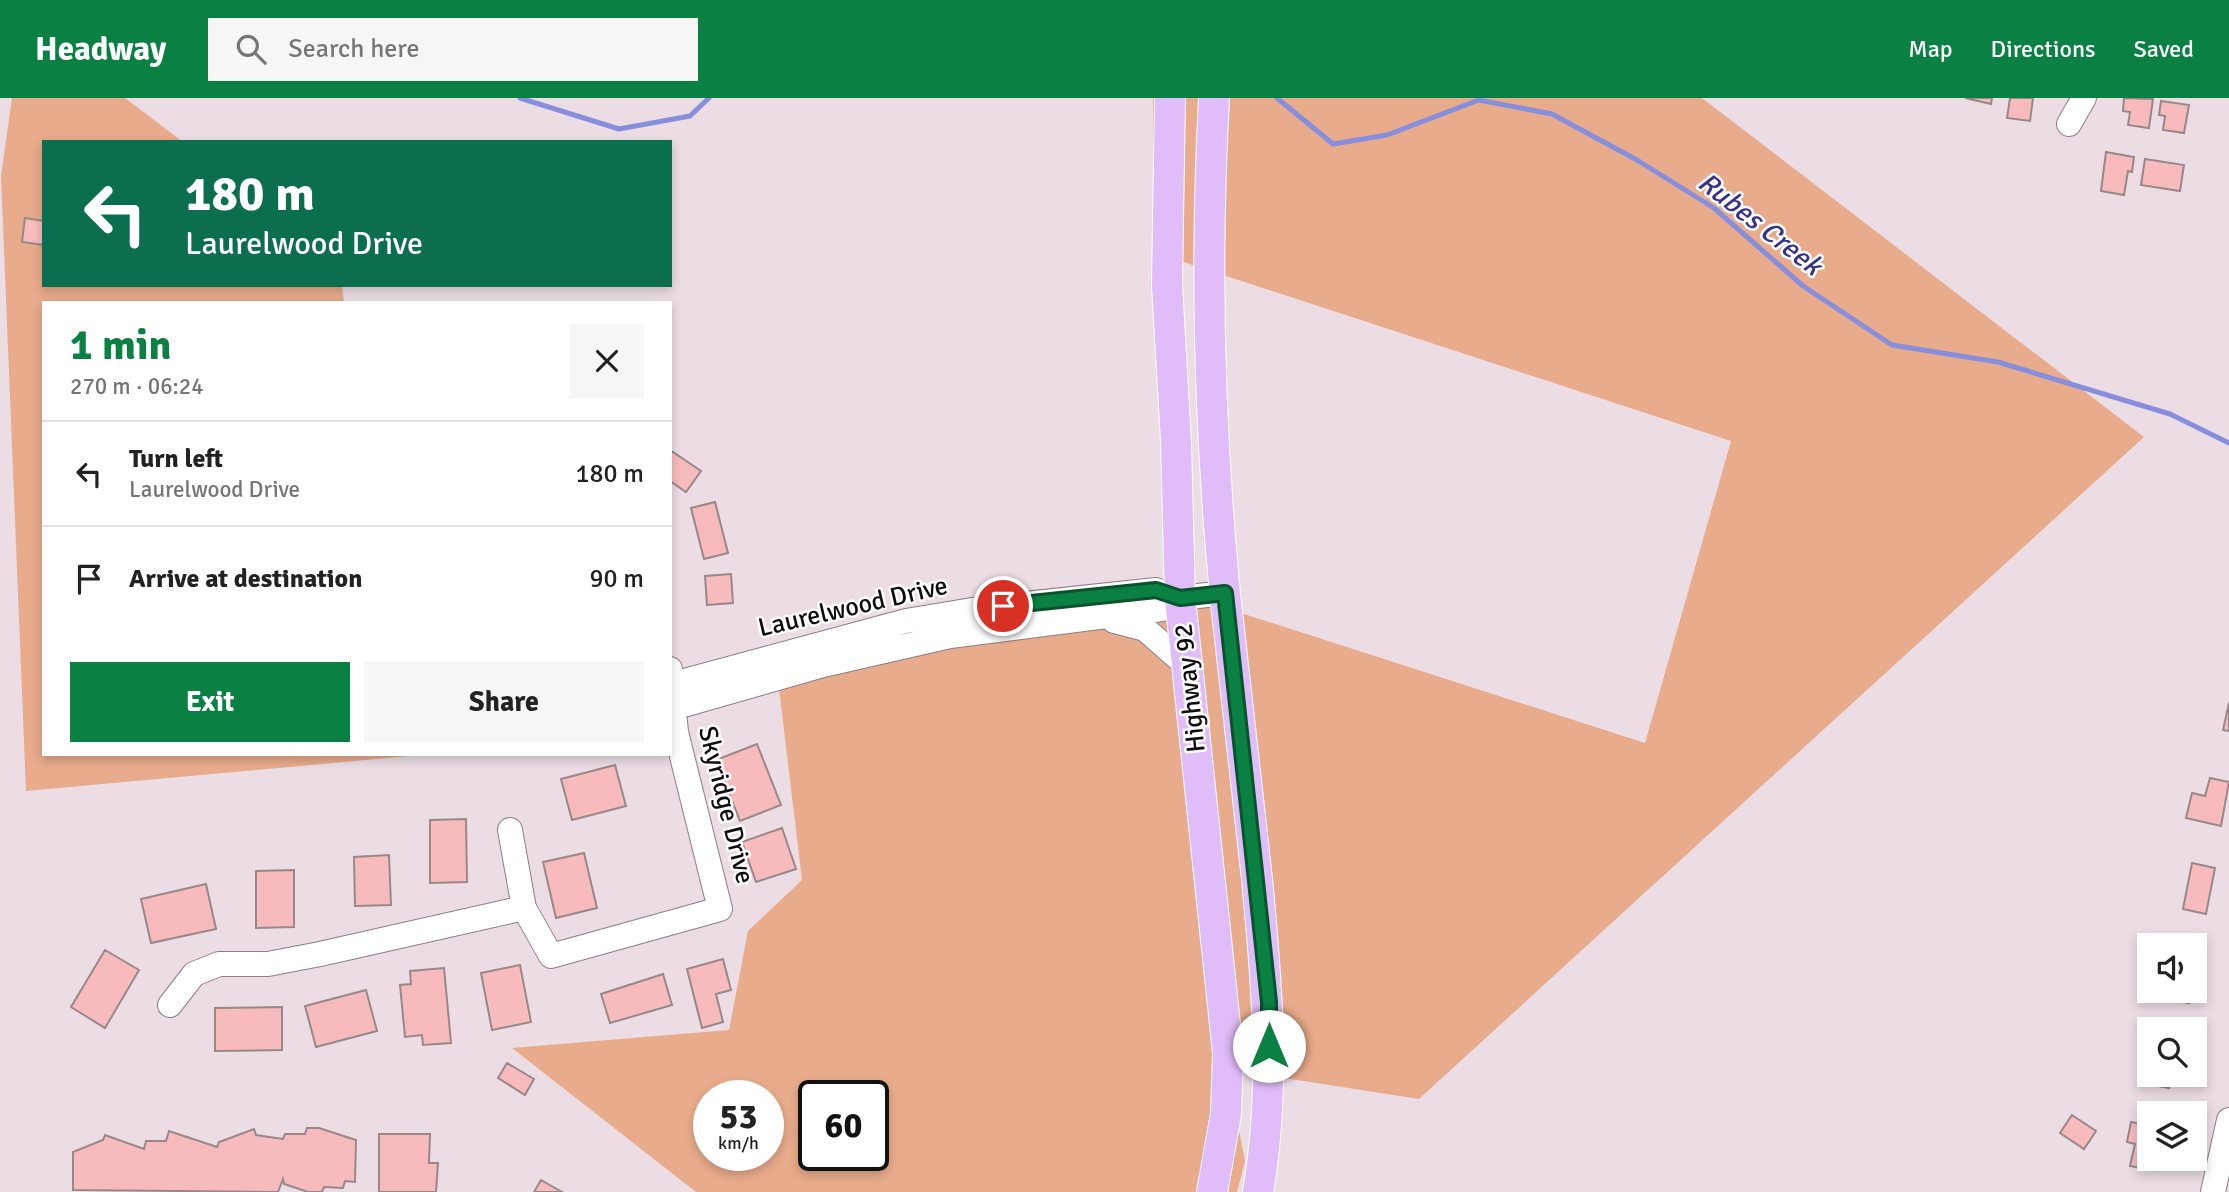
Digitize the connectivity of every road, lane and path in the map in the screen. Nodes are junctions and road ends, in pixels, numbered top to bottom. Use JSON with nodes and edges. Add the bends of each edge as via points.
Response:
{"nodes":[{"id":1,"x":1170,"y":98,"type":"edge"},
{"id":2,"x":1214,"y":98,"type":"edge"},
{"id":3,"x":2084,"y":98,"type":"edge"},
{"id":4,"x":2069,"y":124,"type":"dead end"},
{"id":5,"x":1225,"y":593,"type":"junction"},
{"id":6,"x":1180,"y":598,"type":"junction"},
{"id":7,"x":1103,"y":619,"type":"junction"},
{"id":8,"x":1187,"y":666,"type":"junction"},
{"id":9,"x":672,"y":694,"type":"edge"},
{"id":10,"x":672,"y":696,"type":"edge"},
{"id":11,"x":672,"y":702,"type":"edge"},
{"id":12,"x":509,"y":831,"type":"dead end"},
{"id":13,"x":524,"y":908,"type":"junction"},
{"id":14,"x":170,"y":1005,"type":"dead end"},
{"id":15,"x":2229,"y":1120,"type":"edge"},
{"id":16,"x":1212,"y":1192,"type":"edge"},
{"id":17,"x":1258,"y":1192,"type":"edge"},
{"id":18,"x":2213,"y":1192,"type":"edge"}],
"edges":[{"from":1,"to":6,"type":"main road","name":"Highway 92","via":[[1167,285]]},
{"from":2,"to":5,"type":"main road","name":"Highway 92","via":[[1207,322]]},
{"from":3,"to":4,"type":"street"},
{"from":5,"to":6,"type":"street","name":"Laurelwood Drive"},
{"from":5,"to":17,"type":"main road","name":"Highway 92","via":[[1269,1002],[1269,1091]]},
{"from":6,"to":7,"type":"street","name":"Laurelwood Drive","via":[[1162,609]]},
{"from":6,"to":8,"type":"main road","name":"Highway 92"},
{"from":6,"to":9,"type":"street","name":"Laurelwood Drive","via":[[1156,590],[906,621],[684,681]]},
{"from":7,"to":8,"type":"street","name":"Laurelwood Drive","via":[[1146,629]]},
{"from":7,"to":10,"type":"street","name":"Laurelwood Drive","via":[[950,636],[823,665],[687,704]]},
{"from":8,"to":16,"type":"main road","name":"Highway 92","via":[[1228,1053],[1226,1114]]},
{"from":11,"to":13,"type":"street","name":"Skyridge Drive","via":[[720,909],[551,956]]},
{"from":12,"to":13,"type":"street","name":"Skyridge Drive"},
{"from":13,"to":14,"type":"street","via":[[268,964],[219,964],[194,974]]},
{"from":15,"to":18,"type":"street"}]}
